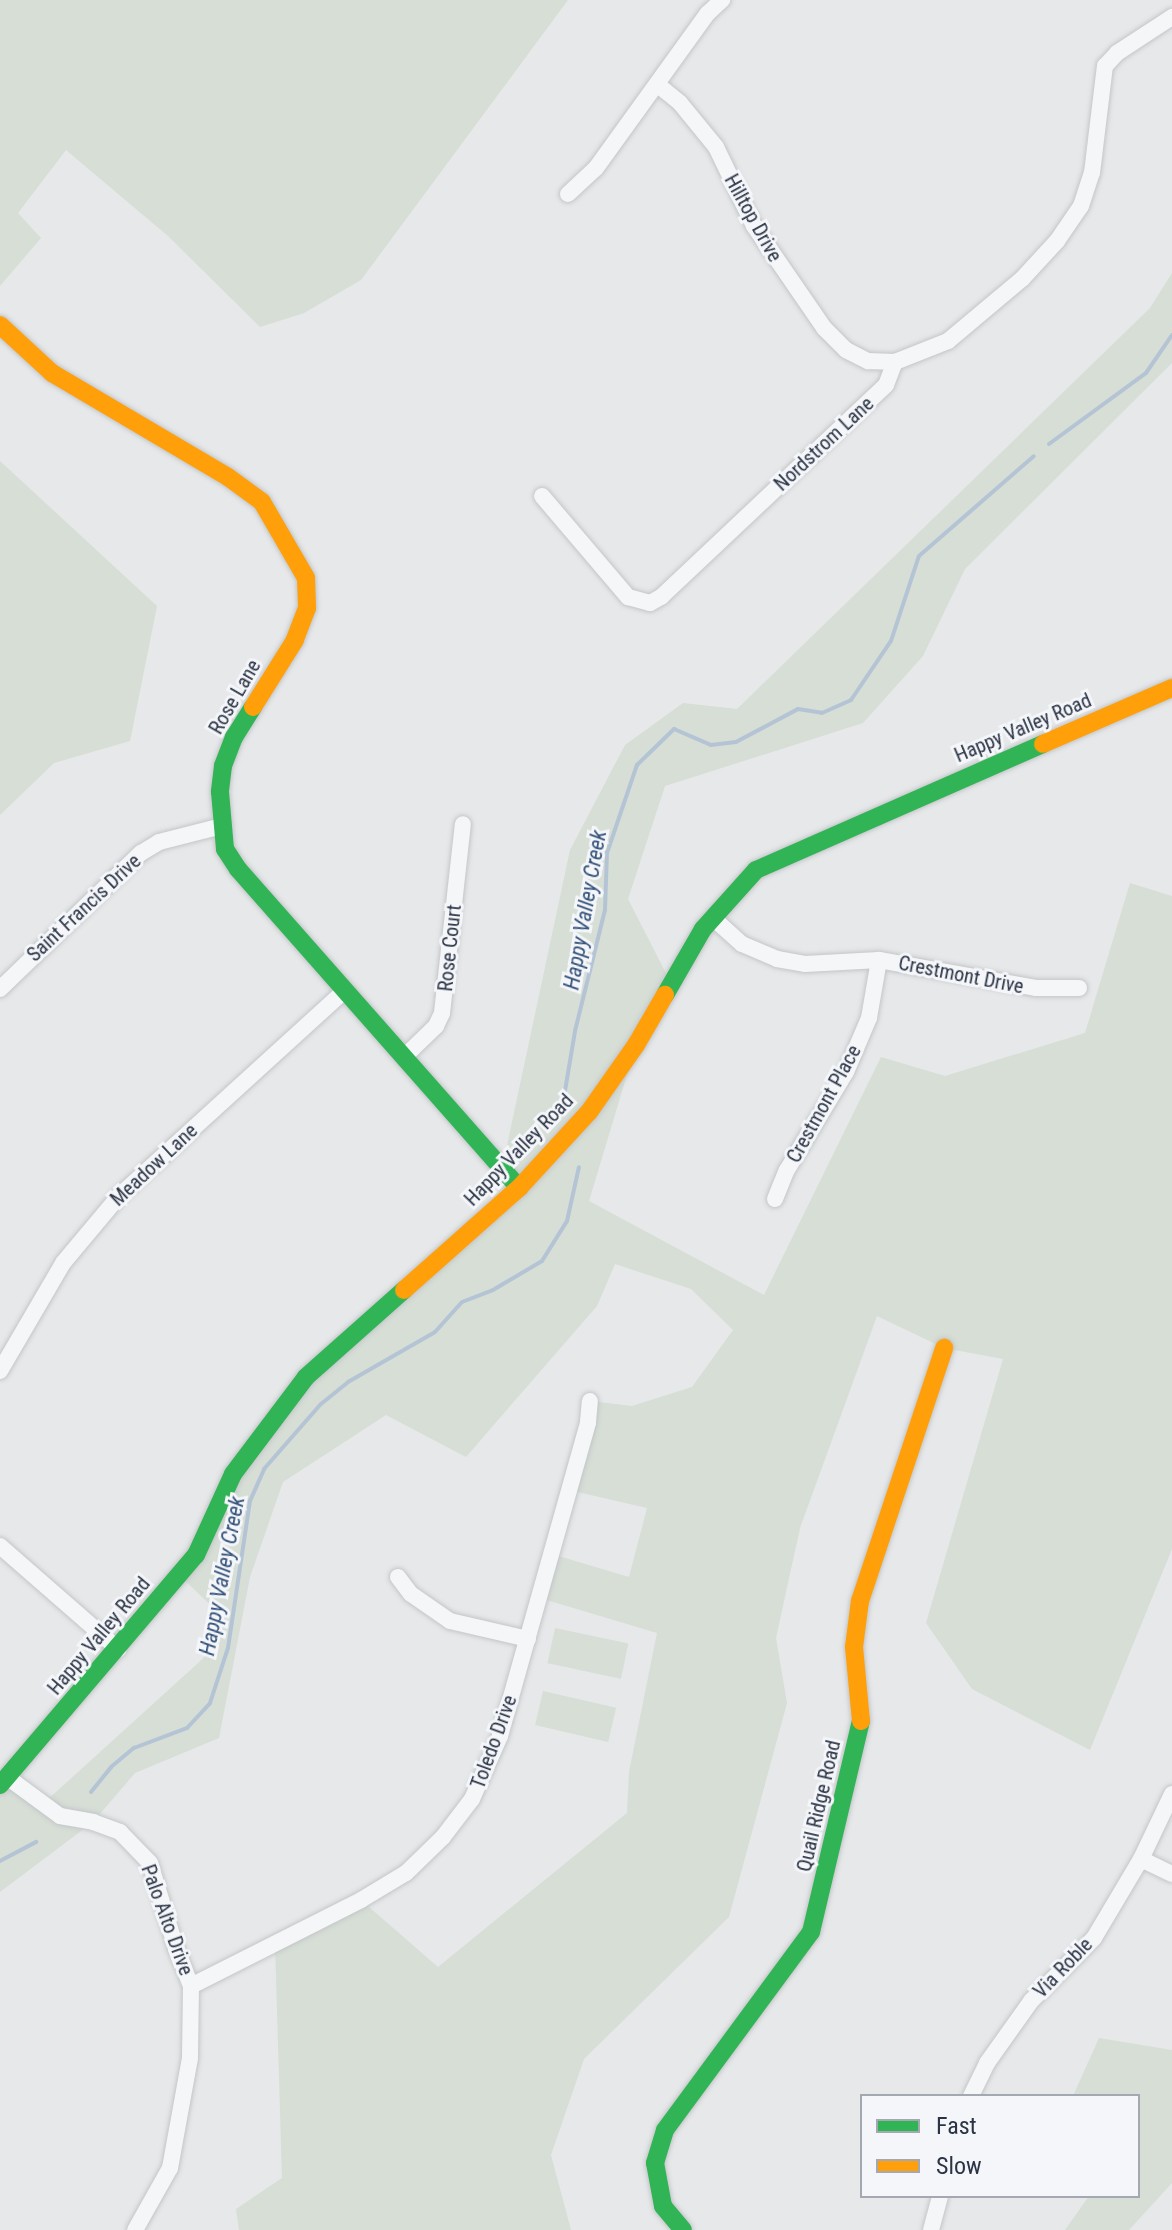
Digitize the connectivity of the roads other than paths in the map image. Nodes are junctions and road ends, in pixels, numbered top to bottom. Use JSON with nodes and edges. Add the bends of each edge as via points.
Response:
{"nodes":[{"id":1,"x":722,"y":0,"type":"edge"},
{"id":2,"x":1172,"y":17,"type":"edge"},
{"id":3,"x":658,"y":85,"type":"junction"},
{"id":4,"x":568,"y":194,"type":"dead end"},
{"id":5,"x":0,"y":325,"type":"edge"},
{"id":6,"x":895,"y":362,"type":"junction"},
{"id":7,"x":542,"y":496,"type":"dead end"},
{"id":8,"x":1172,"y":688,"type":"edge"},
{"id":9,"x":463,"y":824,"type":"dead end"},
{"id":10,"x":222,"y":826,"type":"junction"},
{"id":11,"x":713,"y":918,"type":"junction"},
{"id":12,"x":879,"y":960,"type":"junction"},
{"id":13,"x":1079,"y":988,"type":"dead end"},
{"id":14,"x":0,"y":989,"type":"edge"},
{"id":15,"x":345,"y":990,"type":"junction"},
{"id":16,"x":404,"y":1057,"type":"junction"},
{"id":17,"x":519,"y":1188,"type":"junction"},
{"id":18,"x":775,"y":1199,"type":"dead end"},
{"id":19,"x":944,"y":1348,"type":"dead end"},
{"id":20,"x":0,"y":1371,"type":"edge"},
{"id":21,"x":590,"y":1401,"type":"dead end"},
{"id":22,"x":0,"y":1546,"type":"edge"},
{"id":23,"x":398,"y":1577,"type":"dead end"},
{"id":24,"x":528,"y":1639,"type":"junction"},
{"id":25,"x":118,"y":1649,"type":"junction"},
{"id":26,"x":3,"y":1781,"type":"edge"},
{"id":27,"x":1172,"y":1794,"type":"edge"},
{"id":28,"x":1141,"y":1859,"type":"junction"},
{"id":29,"x":1172,"y":1874,"type":"edge"},
{"id":30,"x":191,"y":1986,"type":"junction"},
{"id":31,"x":972,"y":2094,"type":"edge"},
{"id":32,"x":939,"y":2198,"type":"edge"},
{"id":33,"x":135,"y":2230,"type":"edge"},
{"id":34,"x":683,"y":2230,"type":"edge"},
{"id":35,"x":931,"y":2230,"type":"edge"}],
"edges":[{"from":1,"to":3,"type":"street"},
{"from":2,"to":6,"type":"street","via":[[1105,66],[1092,173],[1081,206],[1057,241],[1022,279],[948,341]]},
{"from":3,"to":4,"type":"street","via":[[596,168]]},
{"from":3,"to":6,"type":"street","name":"Hilltop Drive","via":[[716,147],[754,226],[824,328],[846,350],[868,361]]},
{"from":5,"to":10,"type":"street","name":"Rose Lane","via":[[52,373],[262,502],[306,578],[307,608],[295,640],[234,737],[223,766]]},
{"from":6,"to":7,"type":"street","name":"Nordstrom Lane","via":[[886,385],[650,603],[628,597]]},
{"from":8,"to":11,"type":"street","name":"Happy Valley Road","via":[[756,870]]},
{"from":9,"to":16,"type":"street","name":"Rose Court","via":[[442,1013]]},
{"from":10,"to":14,"type":"street","name":"Saint Francis Drive","via":[[159,842],[141,853]]},
{"from":10,"to":15,"type":"street","name":"Rose Lane","via":[[225,849],[238,869]]},
{"from":11,"to":12,"type":"street","name":"Crestmont Drive","via":[[742,944],[777,959],[805,964]]},
{"from":11,"to":17,"type":"street","name":"Happy Valley Road","via":[[589,1112]]},
{"from":12,"to":13,"type":"street","name":"Crestmont Drive","via":[[1036,988]]},
{"from":12,"to":18,"type":"street","name":"Crestmont Place","via":[[869,1018],[852,1059]]},
{"from":15,"to":16,"type":"street","name":"Rose Lane"},
{"from":15,"to":20,"type":"street","name":"Meadow Lane","via":[[119,1196],[63,1263]]},
{"from":16,"to":17,"type":"street","name":"Rose Lane"},
{"from":17,"to":25,"type":"street","name":"Happy Valley Road","via":[[306,1377],[233,1474],[196,1555]]},
{"from":19,"to":34,"type":"street","name":"Quail Ridge Road","via":[[860,1601],[854,1647],[861,1721],[811,1932],[665,2130],[655,2163],[663,2206]]},
{"from":21,"to":24,"type":"street","name":"Toledo Drive"},
{"from":22,"to":25,"type":"street"},
{"from":23,"to":24,"type":"street","via":[[411,1594],[450,1621]]},
{"from":24,"to":30,"type":"street","name":"Toledo Drive","via":[[487,1771],[443,1837],[406,1873],[361,1900]]},
{"from":25,"to":26,"type":"street","name":"Happy Valley Road"},
{"from":26,"to":30,"type":"street","name":"Palo Alto Drive","via":[[60,1816],[120,1832],[150,1863]]},
{"from":27,"to":28,"type":"street","name":"Via Roble"},
{"from":28,"to":29,"type":"street"},
{"from":28,"to":31,"type":"street","name":"Via Roble","via":[[1094,1938],[1031,2001]]},
{"from":30,"to":33,"type":"street","name":"Palo Alto Drive","via":[[190,2058],[170,2168]]},
{"from":32,"to":35,"type":"street"}]}
